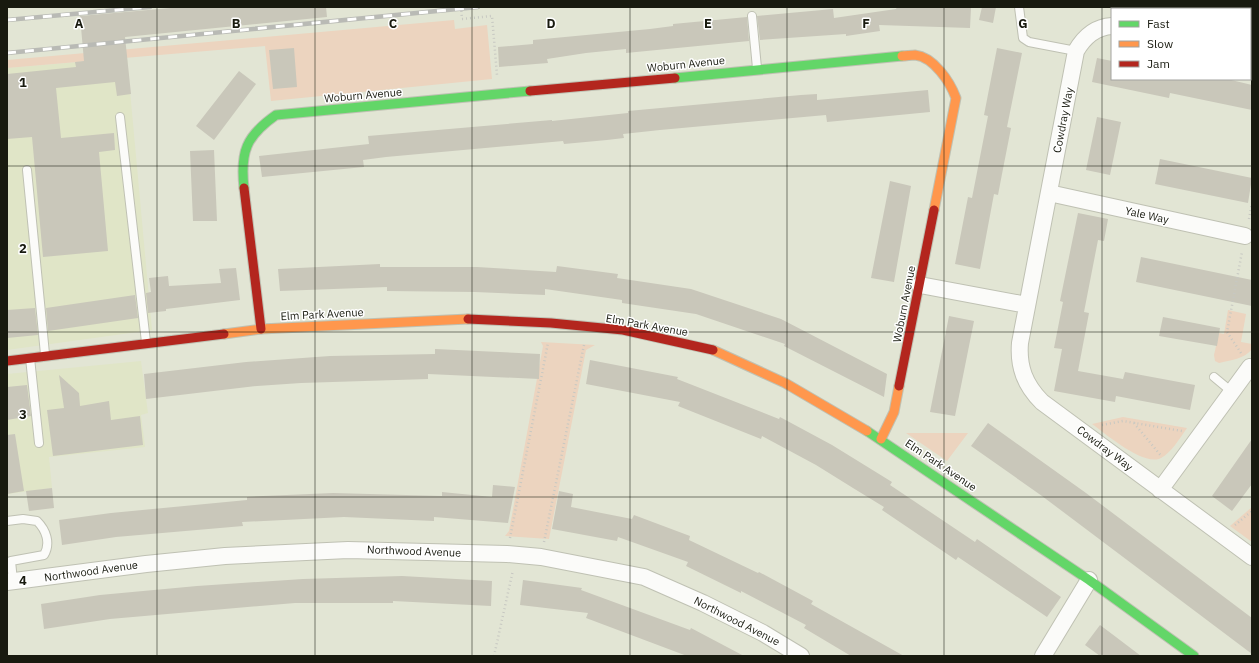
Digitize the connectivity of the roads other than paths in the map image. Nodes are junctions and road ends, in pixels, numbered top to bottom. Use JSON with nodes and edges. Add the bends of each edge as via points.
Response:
{"nodes":[{"id":1,"x":1019,"y":7,"type":"edge"},
{"id":2,"x":752,"y":16,"type":"dead end"},
{"id":3,"x":1111,"y":26,"type":"edge"},
{"id":4,"x":1076,"y":52,"type":"junction"},
{"id":5,"x":757,"y":69,"type":"junction"},
{"id":6,"x":120,"y":117,"type":"dead end"},
{"id":7,"x":27,"y":170,"type":"dead end"},
{"id":8,"x":1049,"y":193,"type":"junction"},
{"id":9,"x":1245,"y":236,"type":"road end"},
{"id":10,"x":920,"y":285,"type":"junction"},
{"id":11,"x":1028,"y":305,"type":"junction"},
{"id":12,"x":261,"y":329,"type":"junction"},
{"id":13,"x":146,"y":343,"type":"junction"},
{"id":14,"x":46,"y":355,"type":"junction"},
{"id":15,"x":30,"y":358,"type":"junction"},
{"id":16,"x":7,"y":361,"type":"edge"},
{"id":17,"x":1250,"y":367,"type":"road end"},
{"id":18,"x":1214,"y":377,"type":"dead end"},
{"id":19,"x":1232,"y":392,"type":"junction"},
{"id":20,"x":881,"y":439,"type":"junction"},
{"id":21,"x":40,"y":443,"type":"dead end"},
{"id":22,"x":1160,"y":490,"type":"junction"},
{"id":23,"x":7,"y":521,"type":"edge"},
{"id":24,"x":1252,"y":557,"type":"edge"},
{"id":25,"x":9,"y":561,"type":"edge"},
{"id":26,"x":1089,"y":580,"type":"junction"},
{"id":27,"x":10,"y":582,"type":"edge"},
{"id":28,"x":801,"y":656,"type":"edge"},
{"id":29,"x":1043,"y":656,"type":"edge"},
{"id":30,"x":1194,"y":656,"type":"edge"}],
"edges":[{"from":1,"to":4,"type":"lane","via":[[1023,38],[1029,42]]},
{"from":2,"to":5,"type":"lane"},
{"from":3,"to":4,"type":"street","name":"Cowdray Way","via":[[1087,35]]},
{"from":4,"to":8,"type":"street","name":"Cowdray Way"},
{"from":5,"to":10,"type":"street","name":"Woburn Avenue","via":[[916,55],[938,67],[946,76],[956,98]]},
{"from":5,"to":12,"type":"street","name":"Woburn Avenue","via":[[276,115],[257,128],[246,145],[242,168]]},
{"from":6,"to":13,"type":"lane"},
{"from":7,"to":14,"type":"lane"},
{"from":8,"to":9,"type":"street","name":"Yale Way"},
{"from":8,"to":11,"type":"street","name":"Cowdray Way"},
{"from":10,"to":11,"type":"street"},
{"from":10,"to":20,"type":"street","name":"Woburn Avenue","via":[[894,412]]},
{"from":11,"to":22,"type":"street","name":"Cowdray Way","via":[[1019,354],[1023,375],[1028,385],[1042,402]]},
{"from":12,"to":13,"type":"street","name":"Elm Park Avenue"},
{"from":12,"to":20,"type":"street","name":"Elm Park Avenue","via":[[464,319],[552,323],[623,330],[718,351],[785,383]]},
{"from":13,"to":14,"type":"street","name":"Elm Park Avenue"},
{"from":14,"to":15,"type":"street","name":"Elm Park Avenue"},
{"from":15,"to":16,"type":"street","name":"Elm Park Avenue"},
{"from":15,"to":21,"type":"lane"},
{"from":17,"to":19,"type":"street"},
{"from":18,"to":19,"type":"lane"},
{"from":19,"to":22,"type":"street"},
{"from":20,"to":26,"type":"street","name":"Elm Park Avenue"},
{"from":22,"to":24,"type":"street","name":"Cowdray Way"},
{"from":23,"to":25,"type":"lane","via":[[37,521],[44,529],[48,548],[44,555]]},
{"from":25,"to":27,"type":"lane"},
{"from":26,"to":29,"type":"street"},
{"from":26,"to":30,"type":"street","name":"Elm Park Avenue"},
{"from":27,"to":28,"type":"street","name":"Northwood Avenue","via":[[146,564],[240,555],[348,550],[512,554],[541,557],[644,577],[704,603]]}]}
